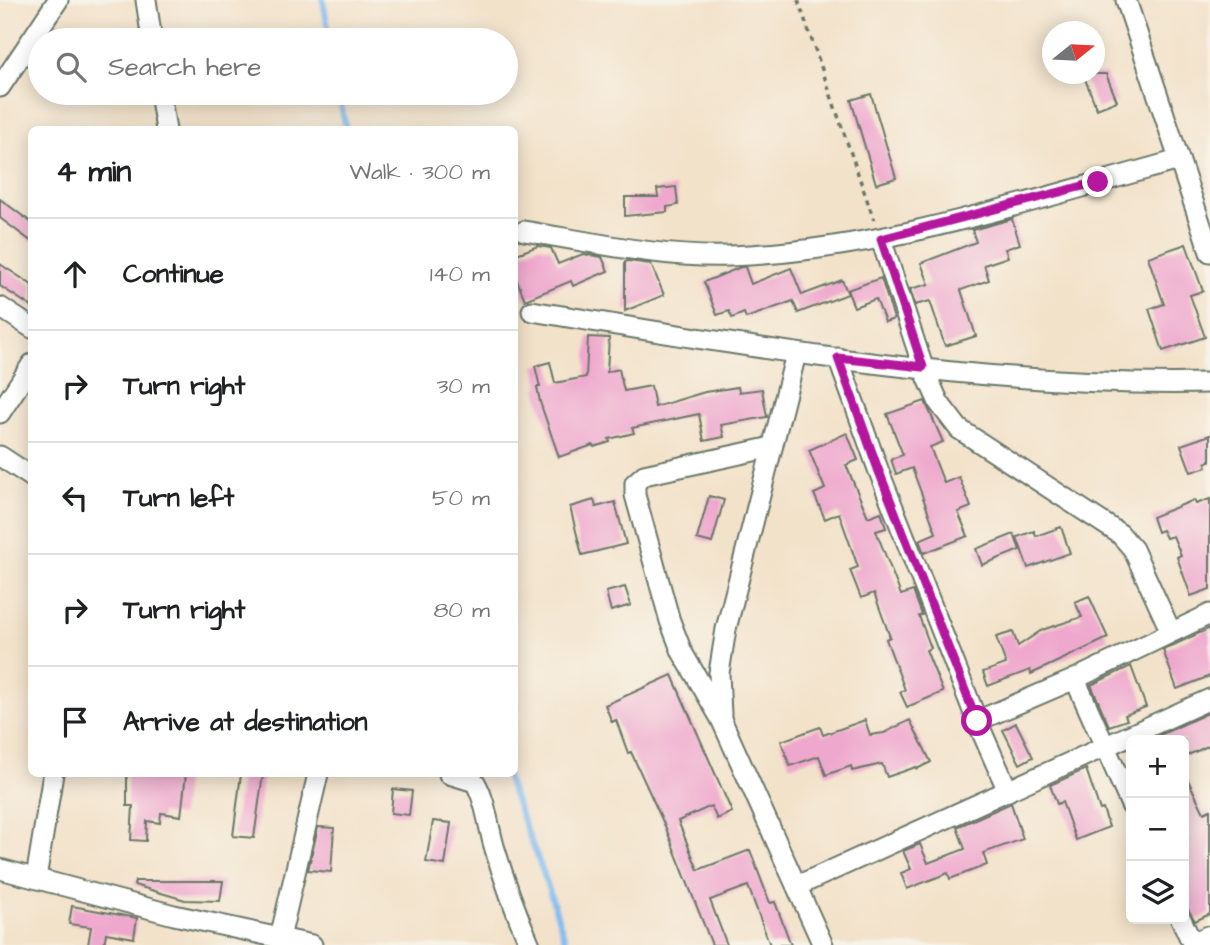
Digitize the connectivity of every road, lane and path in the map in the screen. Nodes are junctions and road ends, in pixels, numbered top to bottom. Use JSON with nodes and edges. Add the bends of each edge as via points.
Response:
{"nodes":[{"id":1,"x":58,"y":0,"type":"edge"},
{"id":2,"x":146,"y":0,"type":"edge"},
{"id":3,"x":799,"y":0,"type":"edge"},
{"id":4,"x":1126,"y":0,"type":"edge"},
{"id":5,"x":39,"y":28,"type":"edge"},
{"id":6,"x":150,"y":28,"type":"edge"},
{"id":7,"x":28,"y":45,"type":"edge"},
{"id":8,"x":0,"y":87,"type":"edge"},
{"id":9,"x":162,"y":105,"type":"edge"},
{"id":10,"x":165,"y":126,"type":"edge"},
{"id":11,"x":1179,"y":160,"type":"junction"},
{"id":12,"x":524,"y":231,"type":"dead end"},
{"id":13,"x":881,"y":239,"type":"junction"},
{"id":14,"x":1210,"y":252,"type":"edge"},
{"id":15,"x":0,"y":307,"type":"edge"},
{"id":16,"x":532,"y":311,"type":"dead end"},
{"id":17,"x":28,"y":325,"type":"edge"},
{"id":18,"x":796,"y":354,"type":"junction"},
{"id":19,"x":838,"y":358,"type":"junction"},
{"id":20,"x":923,"y":367,"type":"junction"},
{"id":21,"x":28,"y":370,"type":"edge"},
{"id":22,"x":1210,"y":383,"type":"edge"},
{"id":23,"x":0,"y":413,"type":"edge"},
{"id":24,"x":772,"y":447,"type":"junction"},
{"id":25,"x":0,"y":456,"type":"edge"},
{"id":26,"x":28,"y":475,"type":"edge"},
{"id":27,"x":1210,"y":614,"type":"edge"},
{"id":28,"x":1171,"y":632,"type":"junction"},
{"id":29,"x":1075,"y":679,"type":"junction"},
{"id":30,"x":1210,"y":699,"type":"edge"},
{"id":31,"x":721,"y":719,"type":"junction"},
{"id":32,"x":977,"y":721,"type":"junction"},
{"id":33,"x":1105,"y":747,"type":"junction"},
{"id":34,"x":53,"y":777,"type":"edge"},
{"id":35,"x":317,"y":777,"type":"edge"},
{"id":36,"x":459,"y":777,"type":"edge"},
{"id":37,"x":1008,"y":791,"type":"junction"},
{"id":38,"x":1128,"y":798,"type":"edge"},
{"id":39,"x":0,"y":869,"type":"edge"},
{"id":40,"x":36,"y":878,"type":"junction"},
{"id":41,"x":797,"y":886,"type":"junction"},
{"id":42,"x":1183,"y":924,"type":"edge"},
{"id":43,"x":280,"y":938,"type":"junction"},
{"id":44,"x":1210,"y":942,"type":"edge"},
{"id":45,"x":312,"y":945,"type":"edge"},
{"id":46,"x":530,"y":945,"type":"edge"},
{"id":47,"x":823,"y":945,"type":"edge"},
{"id":48,"x":1193,"y":945,"type":"edge"},
{"id":49,"x":1203,"y":945,"type":"edge"}],
"edges":[{"from":1,"to":5,"type":"street"},
{"from":2,"to":6,"type":"street"},
{"from":3,"to":13,"type":"path"},
{"from":4,"to":11,"type":"street"},
{"from":7,"to":8,"type":"street"},
{"from":9,"to":10,"type":"street"},
{"from":11,"to":13,"type":"street"},
{"from":11,"to":14,"type":"street"},
{"from":12,"to":13,"type":"street","via":[[672,255],[822,250]]},
{"from":13,"to":20,"type":"street"},
{"from":15,"to":17,"type":"street"},
{"from":16,"to":18,"type":"street"},
{"from":18,"to":19,"type":"street"},
{"from":18,"to":24,"type":"street"},
{"from":19,"to":20,"type":"street"},
{"from":19,"to":32,"type":"street"},
{"from":20,"to":22,"type":"street","via":[[1096,383]]},
{"from":20,"to":28,"type":"street","via":[[939,403],[959,429],[1120,534],[1133,550]]},
{"from":21,"to":23,"type":"street"},
{"from":24,"to":31,"type":"street","via":[[726,629],[719,673]]},
{"from":24,"to":31,"type":"street","via":[[644,475],[635,483],[670,621],[682,652]]},
{"from":25,"to":26,"type":"street"},
{"from":27,"to":28,"type":"street"},
{"from":28,"to":29,"type":"street"},
{"from":29,"to":32,"type":"street"},
{"from":29,"to":33,"type":"street"},
{"from":30,"to":33,"type":"street"},
{"from":31,"to":41,"type":"street"},
{"from":32,"to":37,"type":"street"},
{"from":33,"to":37,"type":"street"},
{"from":33,"to":38,"type":"street"},
{"from":34,"to":40,"type":"street"},
{"from":35,"to":43,"type":"street"},
{"from":36,"to":46,"type":"street","via":[[475,782],[480,791],[502,872]]},
{"from":37,"to":41,"type":"street"},
{"from":39,"to":40,"type":"street"},
{"from":40,"to":43,"type":"street"},
{"from":41,"to":47,"type":"street"},
{"from":42,"to":48,"type":"street"},
{"from":43,"to":45,"type":"street"},
{"from":44,"to":49,"type":"main road"}]}
